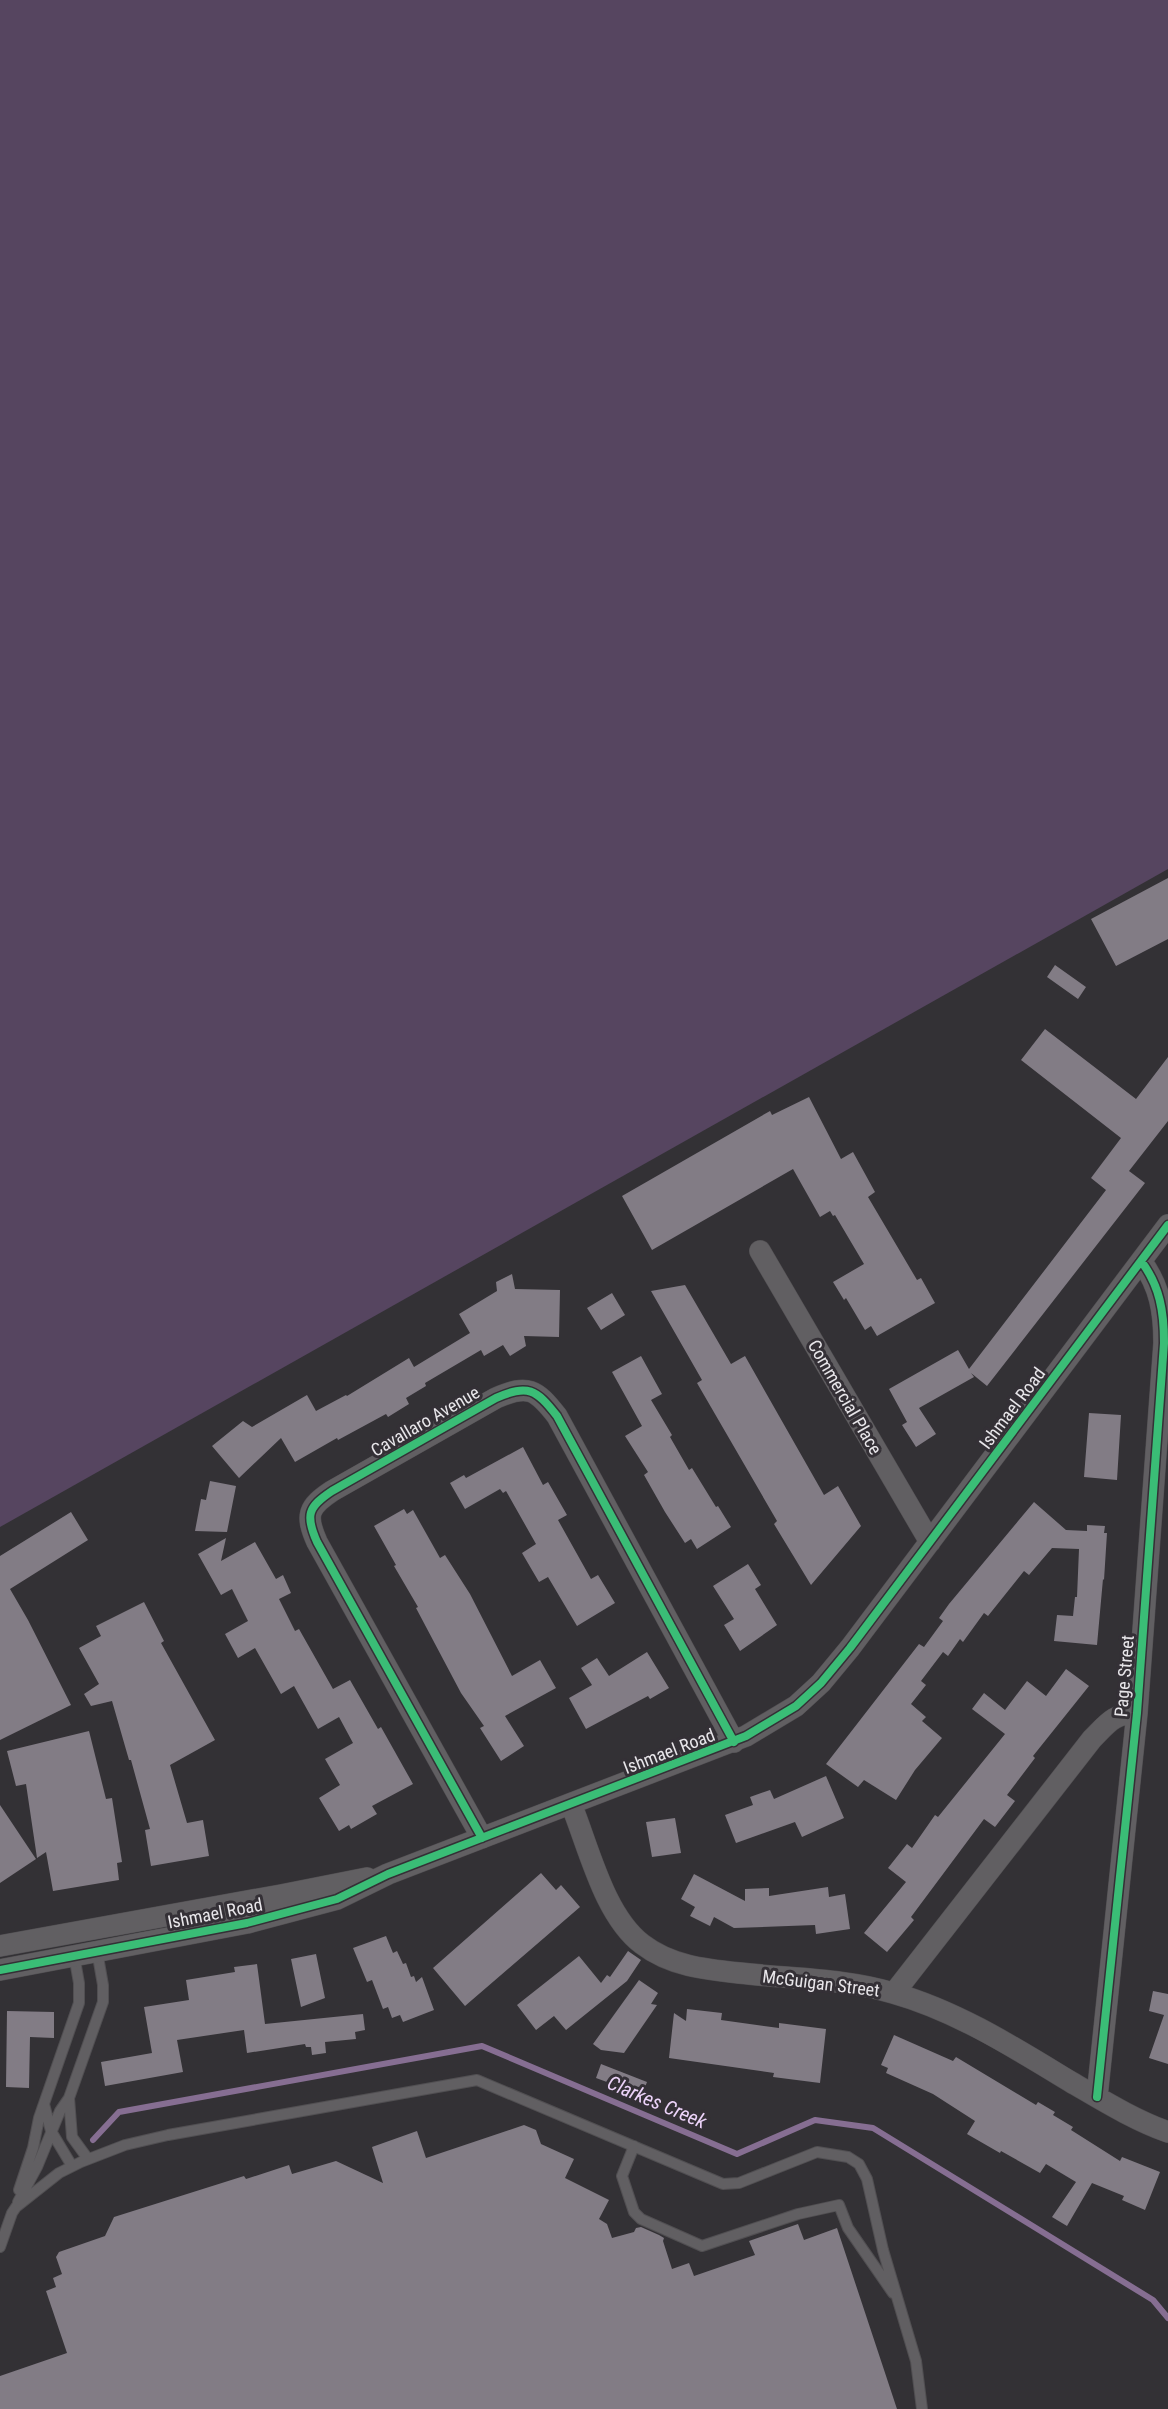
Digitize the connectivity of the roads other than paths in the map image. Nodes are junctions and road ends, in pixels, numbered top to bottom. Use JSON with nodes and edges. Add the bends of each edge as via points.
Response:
{"nodes":[{"id":1,"x":1168,"y":1225,"type":"edge"},
{"id":2,"x":760,"y":1251,"type":"dead end"},
{"id":3,"x":1141,"y":1261,"type":"junction"},
{"id":4,"x":1161,"y":1486,"type":"edge"},
{"id":5,"x":930,"y":1542,"type":"junction"},
{"id":6,"x":1137,"y":1713,"type":"junction"},
{"id":7,"x":734,"y":1742,"type":"junction"},
{"id":8,"x":571,"y":1804,"type":"junction"},
{"id":9,"x":482,"y":1838,"type":"junction"},
{"id":10,"x":388,"y":1874,"type":"junction"},
{"id":11,"x":81,"y":1931,"type":"junction"},
{"id":12,"x":0,"y":1946,"type":"edge"},
{"id":13,"x":97,"y":1951,"type":"junction"},
{"id":14,"x":74,"y":1955,"type":"junction"},
{"id":15,"x":0,"y":1970,"type":"edge"},
{"id":16,"x":894,"y":1993,"type":"junction"},
{"id":17,"x":1097,"y":2097,"type":"junction"},
{"id":18,"x":69,"y":2098,"type":"junction"},
{"id":19,"x":44,"y":2104,"type":"junction"},
{"id":20,"x":51,"y":2131,"type":"junction"},
{"id":21,"x":1168,"y":2132,"type":"edge"},
{"id":22,"x":634,"y":2146,"type":"junction"},
{"id":23,"x":88,"y":2159,"type":"junction"},
{"id":24,"x":72,"y":2166,"type":"junction"},
{"id":25,"x":12,"y":2213,"type":"junction"},
{"id":26,"x":0,"y":2247,"type":"edge"},
{"id":27,"x":899,"y":2301,"type":"junction"},
{"id":28,"x":922,"y":2409,"type":"edge"}],
"edges":[{"from":1,"to":3,"type":"street","name":"Ishmael Road"},
{"from":2,"to":5,"type":"street","name":"Commercial Place"},
{"from":3,"to":4,"type":"street","name":"Page Street","via":[[1158,1288],[1164,1324]]},
{"from":3,"to":5,"type":"street","name":"Ishmael Road"},
{"from":4,"to":6,"type":"street","name":"Page Street"},
{"from":5,"to":7,"type":"street","name":"Ishmael Road","via":[[820,1683],[784,1714]]},
{"from":6,"to":16,"type":"street","name":"Page Street","via":[[1123,1713],[1109,1721],[1092,1739]]},
{"from":6,"to":17,"type":"street","name":"Page Street"},
{"from":7,"to":8,"type":"street","name":"Ishmael Road"},
{"from":7,"to":9,"type":"street","name":"Cavallaro Avenue","via":[[557,1416],[542,1397],[527,1389],[512,1391],[332,1491],[310,1510],[309,1525],[317,1542]]},
{"from":8,"to":9,"type":"street","name":"Ishmael Road"},
{"from":8,"to":16,"type":"street","name":"McGuigan Street","via":[[609,1905],[631,1934],[662,1957],[699,1968],[869,1986]]},
{"from":9,"to":10,"type":"street","name":"Ishmael Road"},
{"from":10,"to":11,"type":"street","name":"Ishmael Road"},
{"from":10,"to":13,"type":"street","name":"Ishmael Road","via":[[320,1905]]},
{"from":11,"to":12,"type":"street","name":"Ishmael Road"},
{"from":11,"to":13,"type":"street"},
{"from":11,"to":14,"type":"street"},
{"from":13,"to":14,"type":"street","name":"Ishmael Road"},
{"from":13,"to":18,"type":"lane","via":[[103,2002]]},
{"from":14,"to":15,"type":"street","name":"Ishmael Road"},
{"from":14,"to":19,"type":"lane","via":[[79,2003]]},
{"from":16,"to":17,"type":"street","name":"McGuigan Street","via":[[979,2029]]},
{"from":17,"to":21,"type":"street","name":"McGuigan Street"},
{"from":18,"to":20,"type":"lane"},
{"from":18,"to":23,"type":"lane","via":[[72,2137]]},
{"from":19,"to":20,"type":"lane"},
{"from":19,"to":25,"type":"lane"},
{"from":20,"to":24,"type":"lane"},
{"from":20,"to":25,"type":"lane"},
{"from":22,"to":23,"type":"lane","via":[[474,2080],[144,2139]]},
{"from":22,"to":27,"type":"lane","via":[[727,2184],[817,2152],[852,2159],[867,2179]]},
{"from":22,"to":27,"type":"lane","via":[[622,2176],[639,2218],[702,2246],[798,2214],[839,2205],[848,2228]]},
{"from":23,"to":24,"type":"lane"},
{"from":24,"to":25,"type":"lane","via":[[26,2198]]},
{"from":25,"to":26,"type":"lane"},
{"from":27,"to":28,"type":"lane","via":[[916,2361]]}]}
